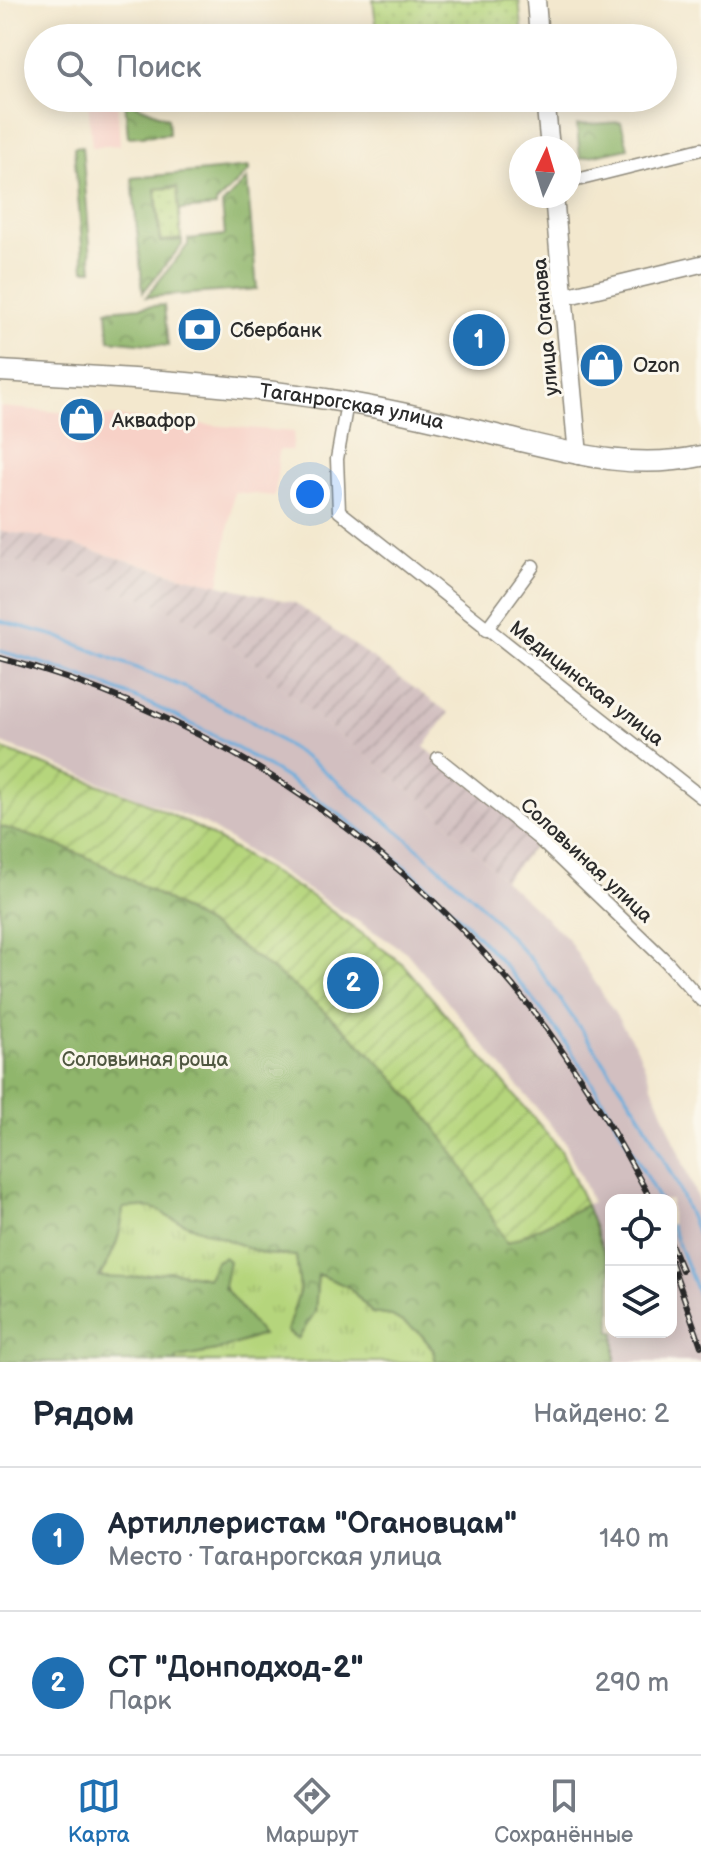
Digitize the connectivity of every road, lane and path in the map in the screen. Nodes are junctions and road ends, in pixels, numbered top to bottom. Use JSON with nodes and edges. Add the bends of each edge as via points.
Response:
{"nodes":[{"id":1,"x":536,"y":0,"type":"edge"},
{"id":2,"x":538,"y":24,"type":"edge"},
{"id":3,"x":546,"y":112,"type":"edge"},
{"id":4,"x":549,"y":136,"type":"edge"},
{"id":5,"x":701,"y":149,"type":"edge"},
{"id":6,"x":581,"y":179,"type":"edge"},
{"id":7,"x":555,"y":208,"type":"edge"},
{"id":8,"x":701,"y":264,"type":"edge"},
{"id":9,"x":564,"y":297,"type":"junction"},
{"id":10,"x":0,"y":371,"type":"edge"},
{"id":11,"x":0,"y":383,"type":"edge"},
{"id":12,"x":346,"y":408,"type":"junction"},
{"id":13,"x":701,"y":456,"type":"edge"},
{"id":14,"x":579,"y":461,"type":"junction"},
{"id":15,"x":701,"y":468,"type":"edge"},
{"id":16,"x":533,"y":566,"type":"dead end"},
{"id":17,"x":486,"y":630,"type":"junction"},
{"id":18,"x":438,"y":758,"type":"dead end"},
{"id":19,"x":701,"y":797,"type":"edge"},
{"id":20,"x":701,"y":1000,"type":"edge"}],
"edges":[{"from":1,"to":2,"type":"main road"},
{"from":3,"to":4,"type":"main road"},
{"from":5,"to":6,"type":"street"},
{"from":7,"to":9,"type":"main road","name":"улица Оганова"},
{"from":8,"to":9,"type":"street"},
{"from":9,"to":14,"type":"main road","name":"улица Оганова"},
{"from":10,"to":12,"type":"main road","name":"Таганрогская улица","via":[[219,387]]},
{"from":11,"to":12,"type":"main road","name":"Таганрогская улица"},
{"from":12,"to":14,"type":"main road","name":"Таганрогская улица","via":[[468,440]]},
{"from":12,"to":17,"type":"street","name":"Медицинская улица","via":[[337,459],[339,511]]},
{"from":13,"to":14,"type":"main road","name":"Таганрогская улица","via":[[653,463]]},
{"from":14,"to":15,"type":"main road","name":"Таганрогская улица","via":[[624,475]]},
{"from":16,"to":17,"type":"street","name":"Медицинская улица"},
{"from":17,"to":19,"type":"street","name":"Медицинская улица"},
{"from":18,"to":20,"type":"street","name":"Соловьиная улица","via":[[539,839]]}]}
